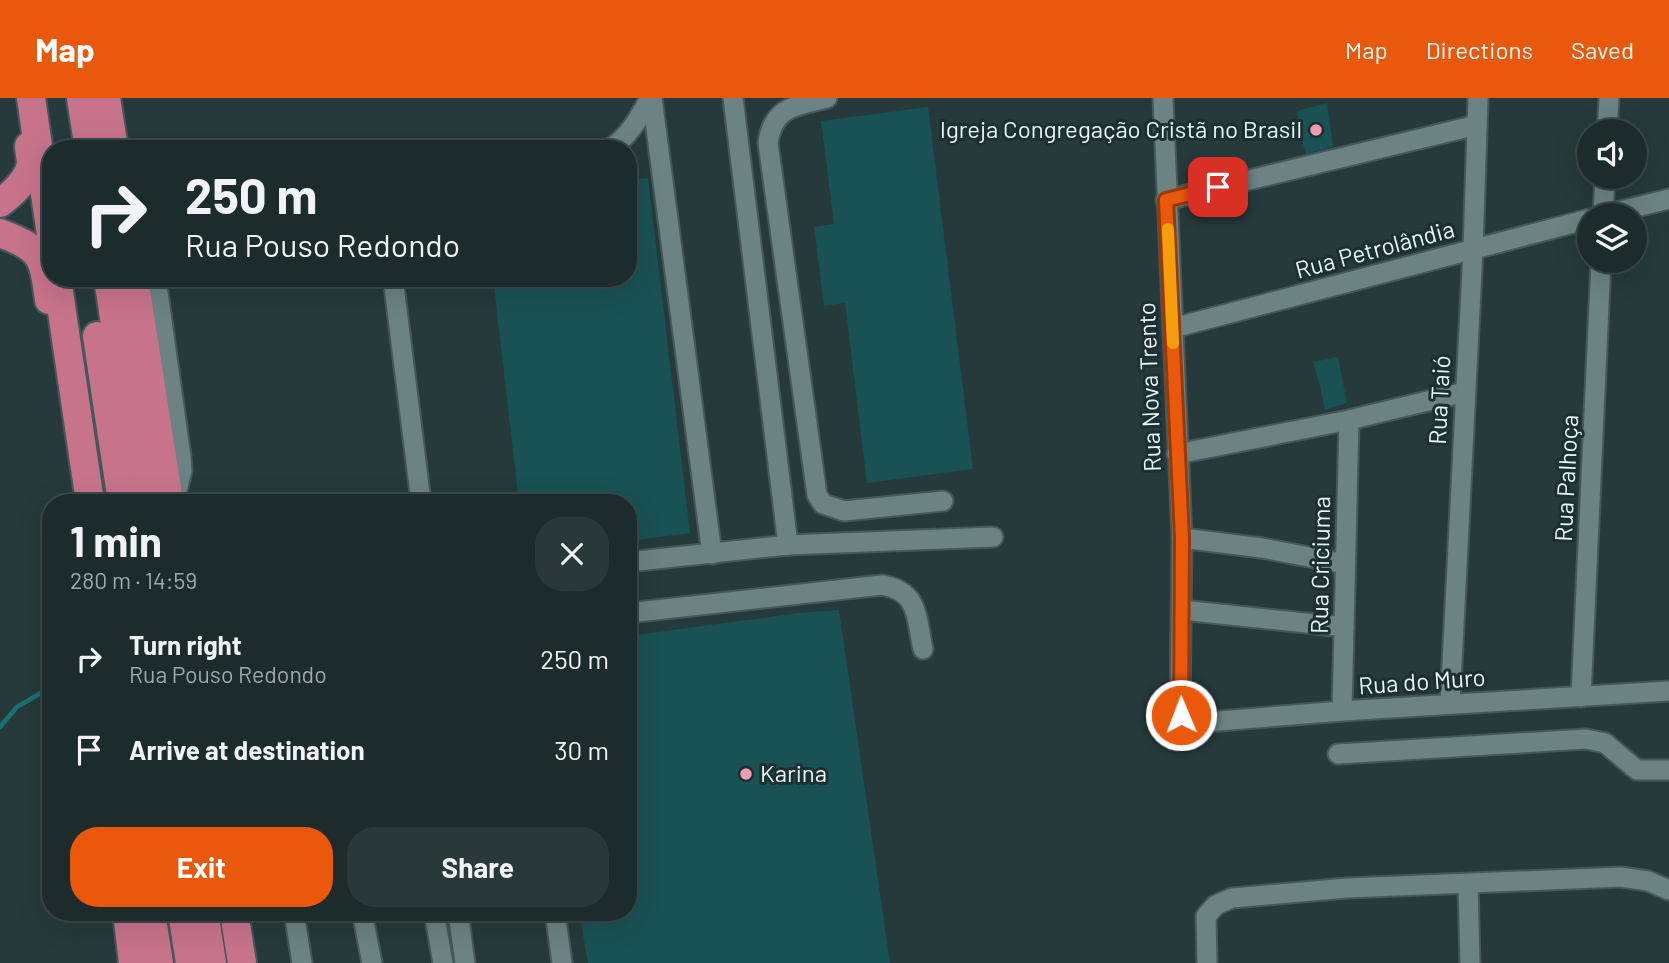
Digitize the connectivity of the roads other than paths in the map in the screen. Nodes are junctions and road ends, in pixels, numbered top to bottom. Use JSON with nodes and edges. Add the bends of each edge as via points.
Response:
{"nodes":[{"id":1,"x":22,"y":98,"type":"edge"},
{"id":2,"x":31,"y":98,"type":"edge"},
{"id":3,"x":62,"y":98,"type":"edge"},
{"id":4,"x":81,"y":98,"type":"edge"},
{"id":5,"x":106,"y":98,"type":"edge"},
{"id":6,"x":651,"y":98,"type":"edge"},
{"id":7,"x":733,"y":98,"type":"edge"},
{"id":8,"x":827,"y":98,"type":"edge"},
{"id":9,"x":1163,"y":98,"type":"edge"},
{"id":10,"x":1478,"y":98,"type":"edge"},
{"id":11,"x":1609,"y":98,"type":"edge"},
{"id":12,"x":1608,"y":119,"type":"edge"},
{"id":13,"x":1477,"y":125,"type":"junction"},
{"id":14,"x":69,"y":140,"type":"edge"},
{"id":15,"x":88,"y":140,"type":"edge"},
{"id":16,"x":113,"y":140,"type":"edge"},
{"id":17,"x":621,"y":140,"type":"edge"},
{"id":18,"x":42,"y":173,"type":"edge"},
{"id":19,"x":1669,"y":199,"type":"edge"},
{"id":20,"x":1166,"y":200,"type":"junction"},
{"id":21,"x":0,"y":203,"type":"edge"},
{"id":22,"x":1647,"y":204,"type":"edge"},
{"id":23,"x":1577,"y":222,"type":"edge"},
{"id":24,"x":0,"y":233,"type":"edge"},
{"id":25,"x":1473,"y":250,"type":"junction"},
{"id":26,"x":42,"y":259,"type":"edge"},
{"id":27,"x":1600,"y":273,"type":"edge"},
{"id":28,"x":47,"y":287,"type":"edge"},
{"id":29,"x":58,"y":287,"type":"edge"},
{"id":30,"x":90,"y":287,"type":"edge"},
{"id":31,"x":109,"y":287,"type":"edge"},
{"id":32,"x":135,"y":287,"type":"edge"},
{"id":33,"x":157,"y":287,"type":"edge"},
{"id":34,"x":394,"y":287,"type":"edge"},
{"id":35,"x":1173,"y":328,"type":"junction"},
{"id":36,"x":1465,"y":392,"type":"junction"},
{"id":37,"x":76,"y":408,"type":"junction"},
{"id":38,"x":1349,"y":420,"type":"junction"},
{"id":39,"x":1177,"y":454,"type":"junction"},
{"id":40,"x":89,"y":494,"type":"edge"},
{"id":41,"x":121,"y":494,"type":"edge"},
{"id":42,"x":141,"y":494,"type":"edge"},
{"id":43,"x":168,"y":494,"type":"edge"},
{"id":44,"x":176,"y":494,"type":"edge"},
{"id":45,"x":420,"y":494,"type":"edge"},
{"id":46,"x":943,"y":501,"type":"dead end"},
{"id":47,"x":993,"y":537,"type":"dead end"},
{"id":48,"x":1182,"y":538,"type":"junction"},
{"id":49,"x":788,"y":545,"type":"junction"},
{"id":50,"x":712,"y":554,"type":"junction"},
{"id":51,"x":637,"y":561,"type":"edge"},
{"id":52,"x":1345,"y":564,"type":"junction"},
{"id":53,"x":1182,"y":610,"type":"junction"},
{"id":54,"x":637,"y":612,"type":"edge"},
{"id":55,"x":1344,"y":627,"type":"junction"},
{"id":56,"x":923,"y":649,"type":"dead end"},
{"id":57,"x":1669,"y":691,"type":"edge"},
{"id":58,"x":1581,"y":697,"type":"junction"},
{"id":59,"x":1450,"y":704,"type":"junction"},
{"id":60,"x":1342,"y":711,"type":"junction"},
{"id":61,"x":1181,"y":715,"type":"joint"},
{"id":62,"x":1338,"y":754,"type":"dead end"},
{"id":63,"x":1669,"y":770,"type":"edge"},
{"id":64,"x":1468,"y":884,"type":"junction"},
{"id":65,"x":1669,"y":890,"type":"edge"},
{"id":66,"x":128,"y":921,"type":"edge"},
{"id":67,"x":152,"y":921,"type":"edge"},
{"id":68,"x":183,"y":921,"type":"edge"},
{"id":69,"x":205,"y":921,"type":"edge"},
{"id":70,"x":295,"y":921,"type":"edge"},
{"id":71,"x":364,"y":921,"type":"edge"},
{"id":72,"x":436,"y":921,"type":"edge"},
{"id":73,"x":459,"y":921,"type":"edge"},
{"id":74,"x":556,"y":921,"type":"edge"},
{"id":75,"x":133,"y":963,"type":"edge"},
{"id":76,"x":159,"y":963,"type":"edge"},
{"id":77,"x":190,"y":963,"type":"edge"},
{"id":78,"x":212,"y":963,"type":"edge"},
{"id":79,"x":302,"y":963,"type":"edge"},
{"id":80,"x":372,"y":963,"type":"edge"},
{"id":81,"x":443,"y":963,"type":"edge"},
{"id":82,"x":465,"y":963,"type":"edge"},
{"id":83,"x":562,"y":963,"type":"edge"},
{"id":84,"x":1207,"y":963,"type":"edge"},
{"id":85,"x":1470,"y":963,"type":"edge"}],
"edges":[{"from":1,"to":21,"type":"highway","via":[[31,164],[23,180]]},
{"from":2,"to":18,"type":"highway"},
{"from":3,"to":14,"type":"highway"},
{"from":4,"to":15,"type":"highway"},
{"from":5,"to":16,"type":"highway"},
{"from":6,"to":17,"type":"street"},
{"from":6,"to":50,"type":"street"},
{"from":7,"to":49,"type":"street"},
{"from":8,"to":46,"type":"street","via":[[785,110],[775,119],[768,143],[817,495],[823,504],[844,511]]},
{"from":9,"to":20,"type":"street","name":"Rua Nova Trento"},
{"from":10,"to":13,"type":"street","name":"Rua Taió"},
{"from":11,"to":12,"type":"street"},
{"from":13,"to":20,"type":"street"},
{"from":13,"to":25,"type":"street","name":"Rua Taió"},
{"from":19,"to":22,"type":"street"},
{"from":20,"to":35,"type":"street","name":"Rua Nova Trento"},
{"from":23,"to":25,"type":"street","name":"Rua Petrolândia"},
{"from":24,"to":26,"type":"highway","via":[[33,248]]},
{"from":25,"to":35,"type":"street","name":"Rua Petrolândia"},
{"from":25,"to":36,"type":"street","name":"Rua Taió"},
{"from":27,"to":58,"type":"street","name":"Rua Palhoça"},
{"from":28,"to":37,"type":"highway","via":[[58,366]]},
{"from":29,"to":37,"type":"highway"},
{"from":30,"to":41,"type":"highway"},
{"from":31,"to":42,"type":"highway"},
{"from":32,"to":43,"type":"highway"},
{"from":33,"to":44,"type":"street","via":[[181,457]]},
{"from":34,"to":45,"type":"street"},
{"from":35,"to":39,"type":"street","name":"Rua Nova Trento"},
{"from":36,"to":38,"type":"street"},
{"from":36,"to":59,"type":"street","name":"Rua Taió"},
{"from":37,"to":40,"type":"highway"},
{"from":38,"to":39,"type":"street"},
{"from":38,"to":52,"type":"street","name":"Rua Criciuma"},
{"from":39,"to":48,"type":"street","name":"Rua Nova Trento"},
{"from":47,"to":49,"type":"street"},
{"from":48,"to":52,"type":"street"},
{"from":48,"to":53,"type":"street","name":"Rua Nova Trento"},
{"from":49,"to":50,"type":"street"},
{"from":50,"to":51,"type":"street"},
{"from":52,"to":55,"type":"street","name":"Rua Criciuma"},
{"from":53,"to":55,"type":"street"},
{"from":53,"to":61,"type":"street","name":"Rua Nova Trento"},
{"from":54,"to":56,"type":"street","via":[[881,584],[903,591],[912,600]]},
{"from":55,"to":60,"type":"street","name":"Rua Criciuma"},
{"from":57,"to":58,"type":"street","name":"Rua do Muro"},
{"from":58,"to":59,"type":"street","name":"Rua do Muro"},
{"from":59,"to":60,"type":"street","name":"Rua do Muro"},
{"from":60,"to":61,"type":"street","name":"Rua do Muro","via":[[1194,723]]},
{"from":62,"to":63,"type":"street","via":[[1586,739],[1605,743],[1637,770]]},
{"from":64,"to":65,"type":"street","via":[[1621,877]]},
{"from":64,"to":84,"type":"street","via":[[1232,898],[1206,916]]},
{"from":64,"to":85,"type":"street"},
{"from":66,"to":75,"type":"highway"},
{"from":67,"to":76,"type":"highway"},
{"from":68,"to":77,"type":"highway"},
{"from":69,"to":78,"type":"highway"},
{"from":70,"to":79,"type":"street"},
{"from":71,"to":80,"type":"street"},
{"from":72,"to":81,"type":"street"},
{"from":73,"to":82,"type":"street"},
{"from":74,"to":83,"type":"street"}]}
